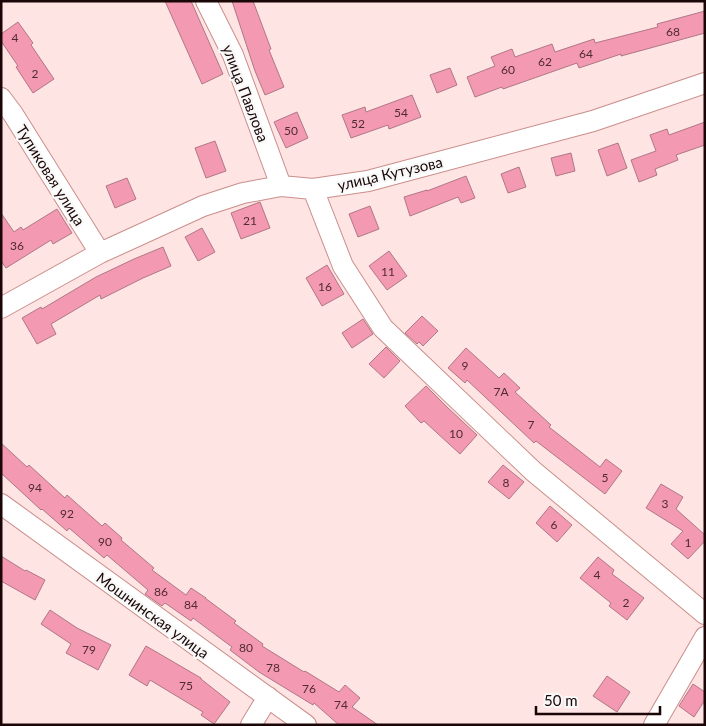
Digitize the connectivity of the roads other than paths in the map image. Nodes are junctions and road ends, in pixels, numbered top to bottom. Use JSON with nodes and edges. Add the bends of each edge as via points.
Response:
{"nodes":[{"id":1,"x":206,"y":1,"type":"edge"},
{"id":2,"x":705,"y":83,"type":"edge"},
{"id":3,"x":1,"y":98,"type":"edge"},
{"id":4,"x":281,"y":186,"type":"junction"},
{"id":5,"x":313,"y":189,"type":"junction"},
{"id":6,"x":100,"y":253,"type":"junction"},
{"id":7,"x":1,"y":308,"type":"edge"},
{"id":8,"x":1,"y":504,"type":"edge"},
{"id":9,"x":705,"y":614,"type":"edge"},
{"id":10,"x":705,"y":637,"type":"edge"},
{"id":11,"x":268,"y":698,"type":"junction"},
{"id":12,"x":251,"y":725,"type":"edge"},
{"id":13,"x":306,"y":725,"type":"edge"},
{"id":14,"x":654,"y":725,"type":"edge"}],
"edges":[{"from":1,"to":4,"type":"street","name":"улица Павлова","via":[[233,54]]},
{"from":2,"to":5,"type":"street","name":"улица Кутузова","via":[[593,121],[368,182]]},
{"from":3,"to":6,"type":"street","name":"Тупиковая улица"},
{"from":4,"to":5,"type":"street","name":"улица Кутузова"},
{"from":4,"to":6,"type":"street","name":"улица Кутузова","via":[[243,193],[203,206]]},
{"from":5,"to":9,"type":"street","via":[[343,266],[382,328],[533,471]]},
{"from":6,"to":7,"type":"street","name":"улица Кутузова"},
{"from":8,"to":11,"type":"street","name":"Мошнинская улица"},
{"from":10,"to":14,"type":"street"},
{"from":11,"to":12,"type":"street"},
{"from":11,"to":13,"type":"street","name":"Мошнинская улица"}]}
